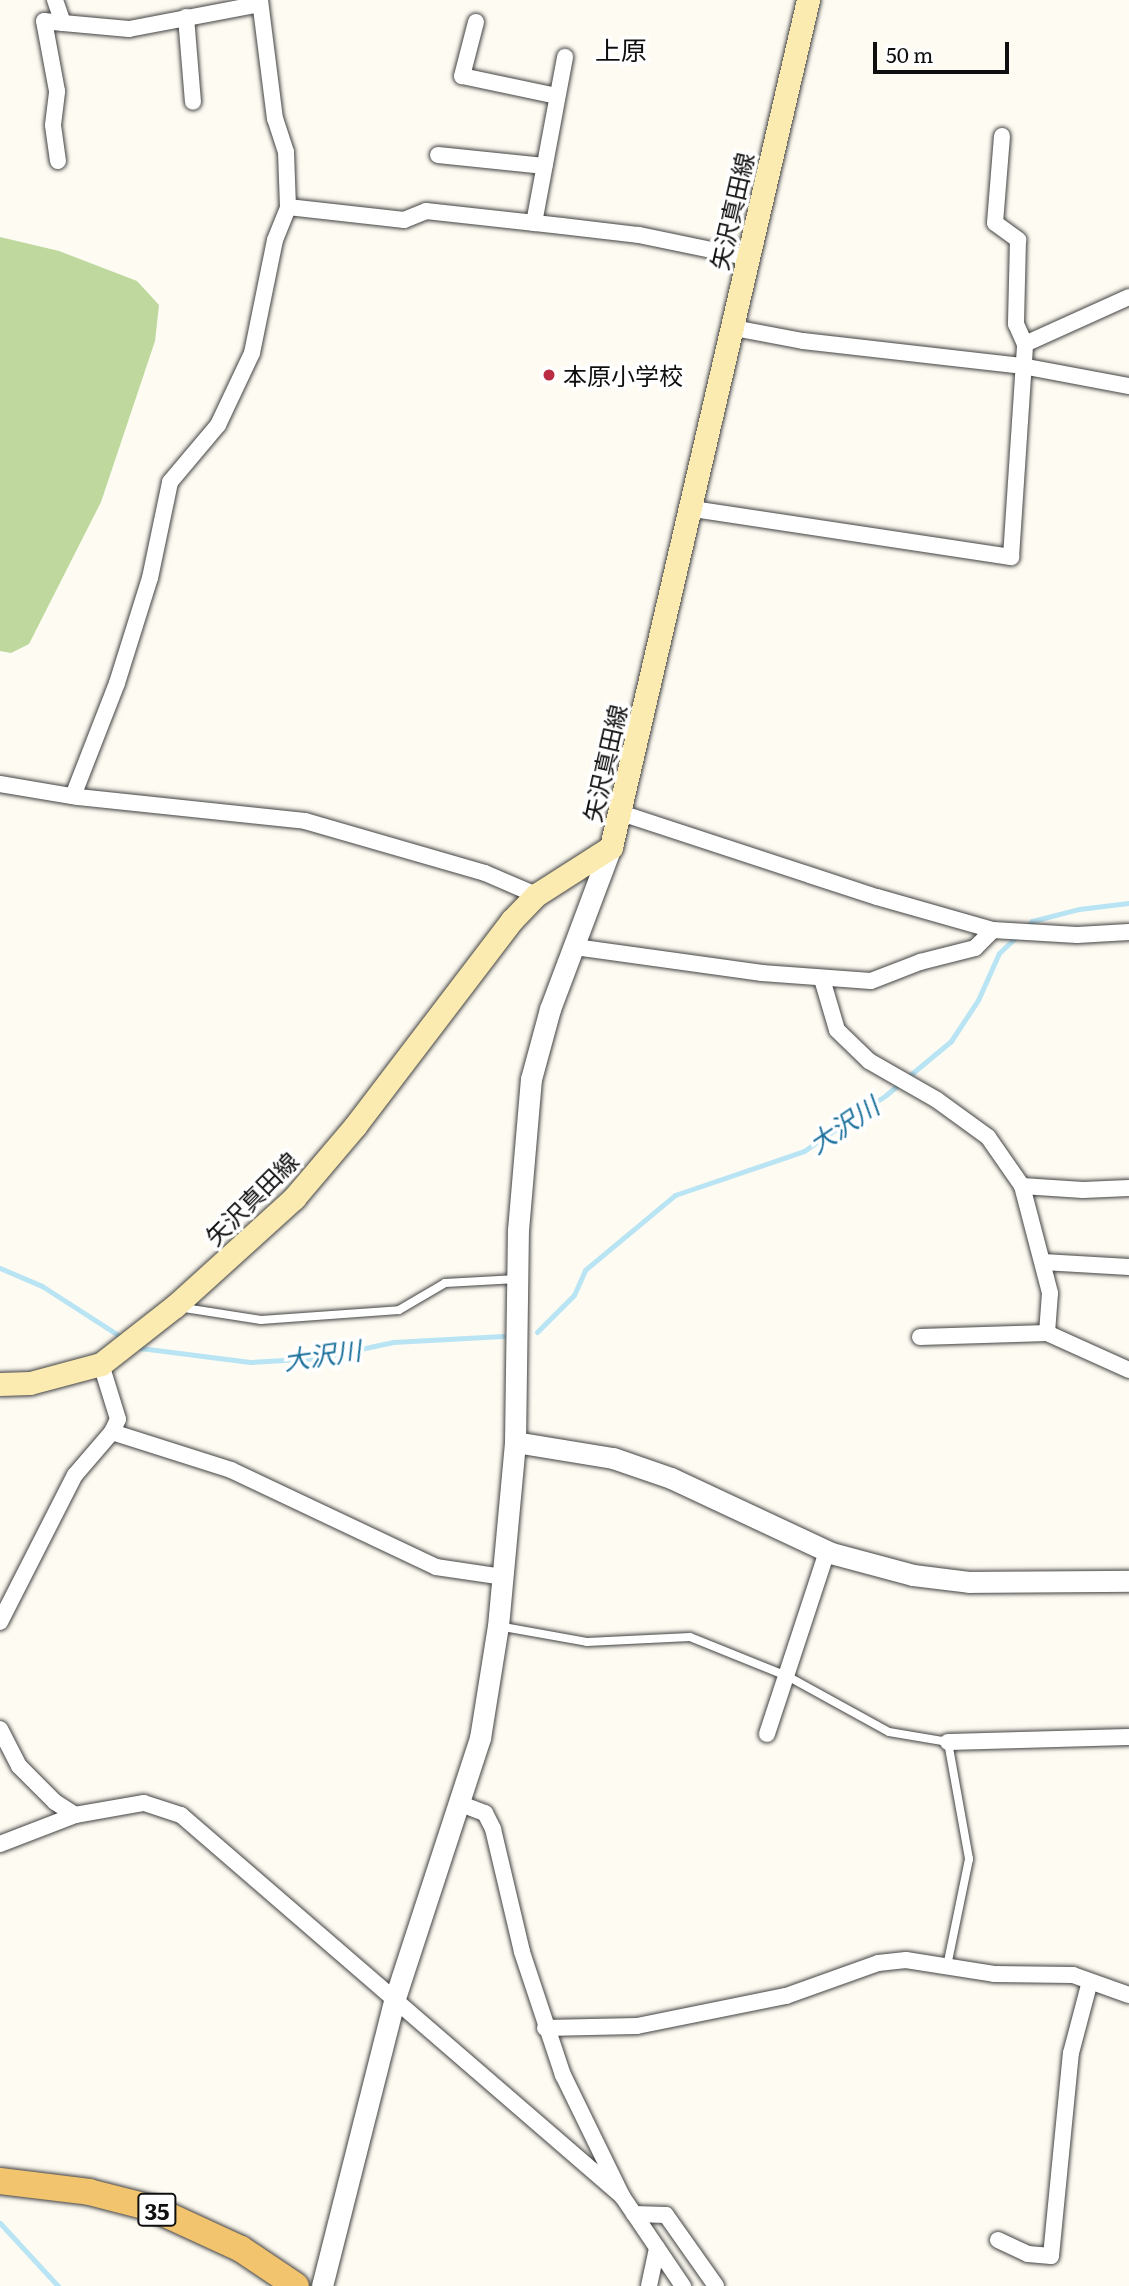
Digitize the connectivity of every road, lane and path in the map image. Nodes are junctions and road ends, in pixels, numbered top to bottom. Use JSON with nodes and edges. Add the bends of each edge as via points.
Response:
{"nodes":[{"id":1,"x":55,"y":0,"type":"edge"},
{"id":2,"x":808,"y":0,"type":"edge"},
{"id":3,"x":260,"y":2,"type":"edge"},
{"id":4,"x":186,"y":17,"type":"junction"},
{"id":5,"x":476,"y":22,"type":"dead end"},
{"id":6,"x":64,"y":23,"type":"junction"},
{"id":7,"x":565,"y":57,"type":"dead end"},
{"id":8,"x":557,"y":96,"type":"junction"},
{"id":9,"x":193,"y":102,"type":"dead end"},
{"id":10,"x":1002,"y":136,"type":"dead end"},
{"id":11,"x":439,"y":155,"type":"dead end"},
{"id":12,"x":58,"y":161,"type":"dead end"},
{"id":13,"x":544,"y":166,"type":"junction"},
{"id":14,"x":288,"y":207,"type":"junction"},
{"id":15,"x":534,"y":223,"type":"junction"},
{"id":16,"x":745,"y":257,"type":"junction"},
{"id":17,"x":1129,"y":297,"type":"edge"},
{"id":18,"x":734,"y":328,"type":"junction"},
{"id":19,"x":1025,"y":344,"type":"junction"},
{"id":20,"x":1022,"y":366,"type":"junction"},
{"id":21,"x":1129,"y":386,"type":"edge"},
{"id":22,"x":687,"y":508,"type":"junction"},
{"id":23,"x":0,"y":785,"type":"edge"},
{"id":24,"x":73,"y":796,"type":"junction"},
{"id":25,"x":621,"y":813,"type":"junction"},
{"id":26,"x":611,"y":847,"type":"junction"},
{"id":27,"x":536,"y":895,"type":"junction"},
{"id":28,"x":993,"y":930,"type":"junction"},
{"id":29,"x":1129,"y":932,"type":"edge"},
{"id":30,"x":575,"y":947,"type":"junction"},
{"id":31,"x":822,"y":979,"type":"junction"},
{"id":32,"x":1022,"y":1186,"type":"junction"},
{"id":33,"x":1129,"y":1188,"type":"edge"},
{"id":34,"x":1043,"y":1262,"type":"junction"},
{"id":35,"x":1129,"y":1267,"type":"edge"},
{"id":36,"x":517,"y":1279,"type":"junction"},
{"id":37,"x":175,"y":1306,"type":"junction"},
{"id":38,"x":1047,"y":1333,"type":"junction"},
{"id":39,"x":920,"y":1337,"type":"dead end"},
{"id":40,"x":101,"y":1364,"type":"junction"},
{"id":41,"x":1129,"y":1370,"type":"edge"},
{"id":42,"x":0,"y":1384,"type":"edge"},
{"id":43,"x":112,"y":1432,"type":"junction"},
{"id":44,"x":515,"y":1442,"type":"junction"},
{"id":45,"x":827,"y":1551,"type":"junction"},
{"id":46,"x":504,"y":1577,"type":"junction"},
{"id":47,"x":1129,"y":1581,"type":"edge"},
{"id":48,"x":0,"y":1622,"type":"edge"},
{"id":49,"x":498,"y":1626,"type":"junction"},
{"id":50,"x":789,"y":1677,"type":"junction"},
{"id":51,"x":0,"y":1729,"type":"edge"},
{"id":52,"x":767,"y":1734,"type":"dead end"},
{"id":53,"x":1129,"y":1737,"type":"edge"},
{"id":54,"x":947,"y":1742,"type":"junction"},
{"id":55,"x":461,"y":1804,"type":"junction"},
{"id":56,"x":75,"y":1815,"type":"junction"},
{"id":57,"x":0,"y":1844,"type":"edge"},
{"id":58,"x":947,"y":1966,"type":"junction"},
{"id":59,"x":1090,"y":1981,"type":"junction"},
{"id":60,"x":1129,"y":1994,"type":"edge"},
{"id":61,"x":395,"y":1998,"type":"junction"},
{"id":62,"x":545,"y":2028,"type":"junction"},
{"id":63,"x":0,"y":2181,"type":"edge"},
{"id":64,"x":622,"y":2196,"type":"junction"},
{"id":65,"x":634,"y":2214,"type":"junction"},
{"id":66,"x":998,"y":2240,"type":"dead end"},
{"id":67,"x":657,"y":2248,"type":"junction"},
{"id":68,"x":296,"y":2286,"type":"edge"},
{"id":69,"x":322,"y":2286,"type":"edge"},
{"id":70,"x":649,"y":2286,"type":"edge"},
{"id":71,"x":682,"y":2286,"type":"edge"},
{"id":72,"x":716,"y":2286,"type":"edge"}],
"edges":[{"from":1,"to":6,"type":"street"},
{"from":2,"to":16,"type":"main road","name":"矢沢真田線"},
{"from":3,"to":4,"type":"street"},
{"from":3,"to":14,"type":"street","via":[[275,119],[286,152]]},
{"from":4,"to":6,"type":"street","via":[[129,29]]},
{"from":4,"to":9,"type":"street"},
{"from":5,"to":8,"type":"street","via":[[462,76]]},
{"from":6,"to":12,"type":"street","via":[[44,21],[57,90],[53,125]]},
{"from":7,"to":8,"type":"street"},
{"from":8,"to":13,"type":"street"},
{"from":10,"to":19,"type":"street","via":[[995,223],[1018,240],[1016,324]]},
{"from":11,"to":13,"type":"street"},
{"from":13,"to":15,"type":"street"},
{"from":14,"to":15,"type":"street","via":[[404,220],[426,211]]},
{"from":14,"to":24,"type":"street","via":[[275,240],[252,353],[218,425],[170,482],[150,578],[117,683]]},
{"from":15,"to":16,"type":"street","via":[[639,235]]},
{"from":16,"to":18,"type":"main road","name":"矢沢真田線"},
{"from":17,"to":19,"type":"street"},
{"from":18,"to":20,"type":"street","via":[[803,341]]},
{"from":18,"to":22,"type":"main road","name":"矢沢真田線"},
{"from":19,"to":20,"type":"street"},
{"from":20,"to":21,"type":"street"},
{"from":20,"to":22,"type":"street","via":[[1012,558]]},
{"from":22,"to":25,"type":"main road","name":"矢沢真田線"},
{"from":23,"to":24,"type":"street"},
{"from":24,"to":27,"type":"street","via":[[304,821],[485,873]]},
{"from":25,"to":26,"type":"main road","name":"矢沢真田線"},
{"from":25,"to":28,"type":"street"},
{"from":26,"to":27,"type":"main road","name":"矢沢真田線"},
{"from":26,"to":30,"type":"street"},
{"from":27,"to":37,"type":"main road","name":"矢沢真田線","via":[[484,952],[355,1126],[294,1198]]},
{"from":28,"to":29,"type":"street","via":[[1077,935]]},
{"from":28,"to":31,"type":"street","via":[[975,948],[871,981]]},
{"from":30,"to":31,"type":"street"},
{"from":30,"to":36,"type":"street","via":[[550,1009],[531,1079]]},
{"from":31,"to":32,"type":"street","via":[[837,1030],[869,1061],[937,1100],[988,1137]]},
{"from":32,"to":33,"type":"street","via":[[1083,1191]]},
{"from":32,"to":34,"type":"street"},
{"from":34,"to":35,"type":"street"},
{"from":34,"to":38,"type":"street","via":[[1050,1293]]},
{"from":36,"to":37,"type":"lane","via":[[445,1283],[398,1310],[261,1320]]},
{"from":36,"to":44,"type":"street"},
{"from":37,"to":40,"type":"main road","name":"矢沢真田線"},
{"from":38,"to":39,"type":"street"},
{"from":38,"to":41,"type":"street"},
{"from":40,"to":42,"type":"main road","name":"矢沢真田線","via":[[30,1383]]},
{"from":40,"to":43,"type":"street","via":[[118,1409]]},
{"from":43,"to":46,"type":"street","via":[[231,1470],[436,1567]]},
{"from":43,"to":48,"type":"street","via":[[75,1475]]},
{"from":44,"to":45,"type":"street","via":[[614,1458],[671,1478]]},
{"from":44,"to":46,"type":"street"},
{"from":45,"to":47,"type":"street","via":[[913,1575],[969,1582]]},
{"from":45,"to":50,"type":"street"},
{"from":46,"to":49,"type":"street"},
{"from":49,"to":50,"type":"lane","via":[[587,1643],[690,1637]]},
{"from":49,"to":55,"type":"street","via":[[480,1738]]},
{"from":50,"to":52,"type":"street"},
{"from":50,"to":54,"type":"lane","via":[[889,1732]]},
{"from":51,"to":56,"type":"street","via":[[19,1766]]},
{"from":53,"to":54,"type":"street"},
{"from":54,"to":58,"type":"lane","via":[[969,1859]]},
{"from":55,"to":61,"type":"street"},
{"from":55,"to":62,"type":"street","via":[[485,1813],[493,1829]]},
{"from":56,"to":57,"type":"street"},
{"from":56,"to":61,"type":"street","via":[[144,1803],[181,1815]]},
{"from":58,"to":59,"type":"street","via":[[994,1974],[1073,1975]]},
{"from":58,"to":62,"type":"street","via":[[906,1960],[878,1964],[786,1996],[637,2026]]},
{"from":59,"to":60,"type":"street"},
{"from":59,"to":66,"type":"street","via":[[1071,2053],[1051,2256],[1028,2254]]},
{"from":61,"to":64,"type":"street"},
{"from":61,"to":69,"type":"street"},
{"from":62,"to":64,"type":"street"},
{"from":63,"to":68,"type":"main road","number":"35","via":[[89,2192],[152,2208],[242,2249]]},
{"from":64,"to":65,"type":"street"},
{"from":65,"to":67,"type":"street"},
{"from":65,"to":72,"type":"street","via":[[666,2215]]},
{"from":67,"to":70,"type":"street"},
{"from":67,"to":71,"type":"street"}]}
